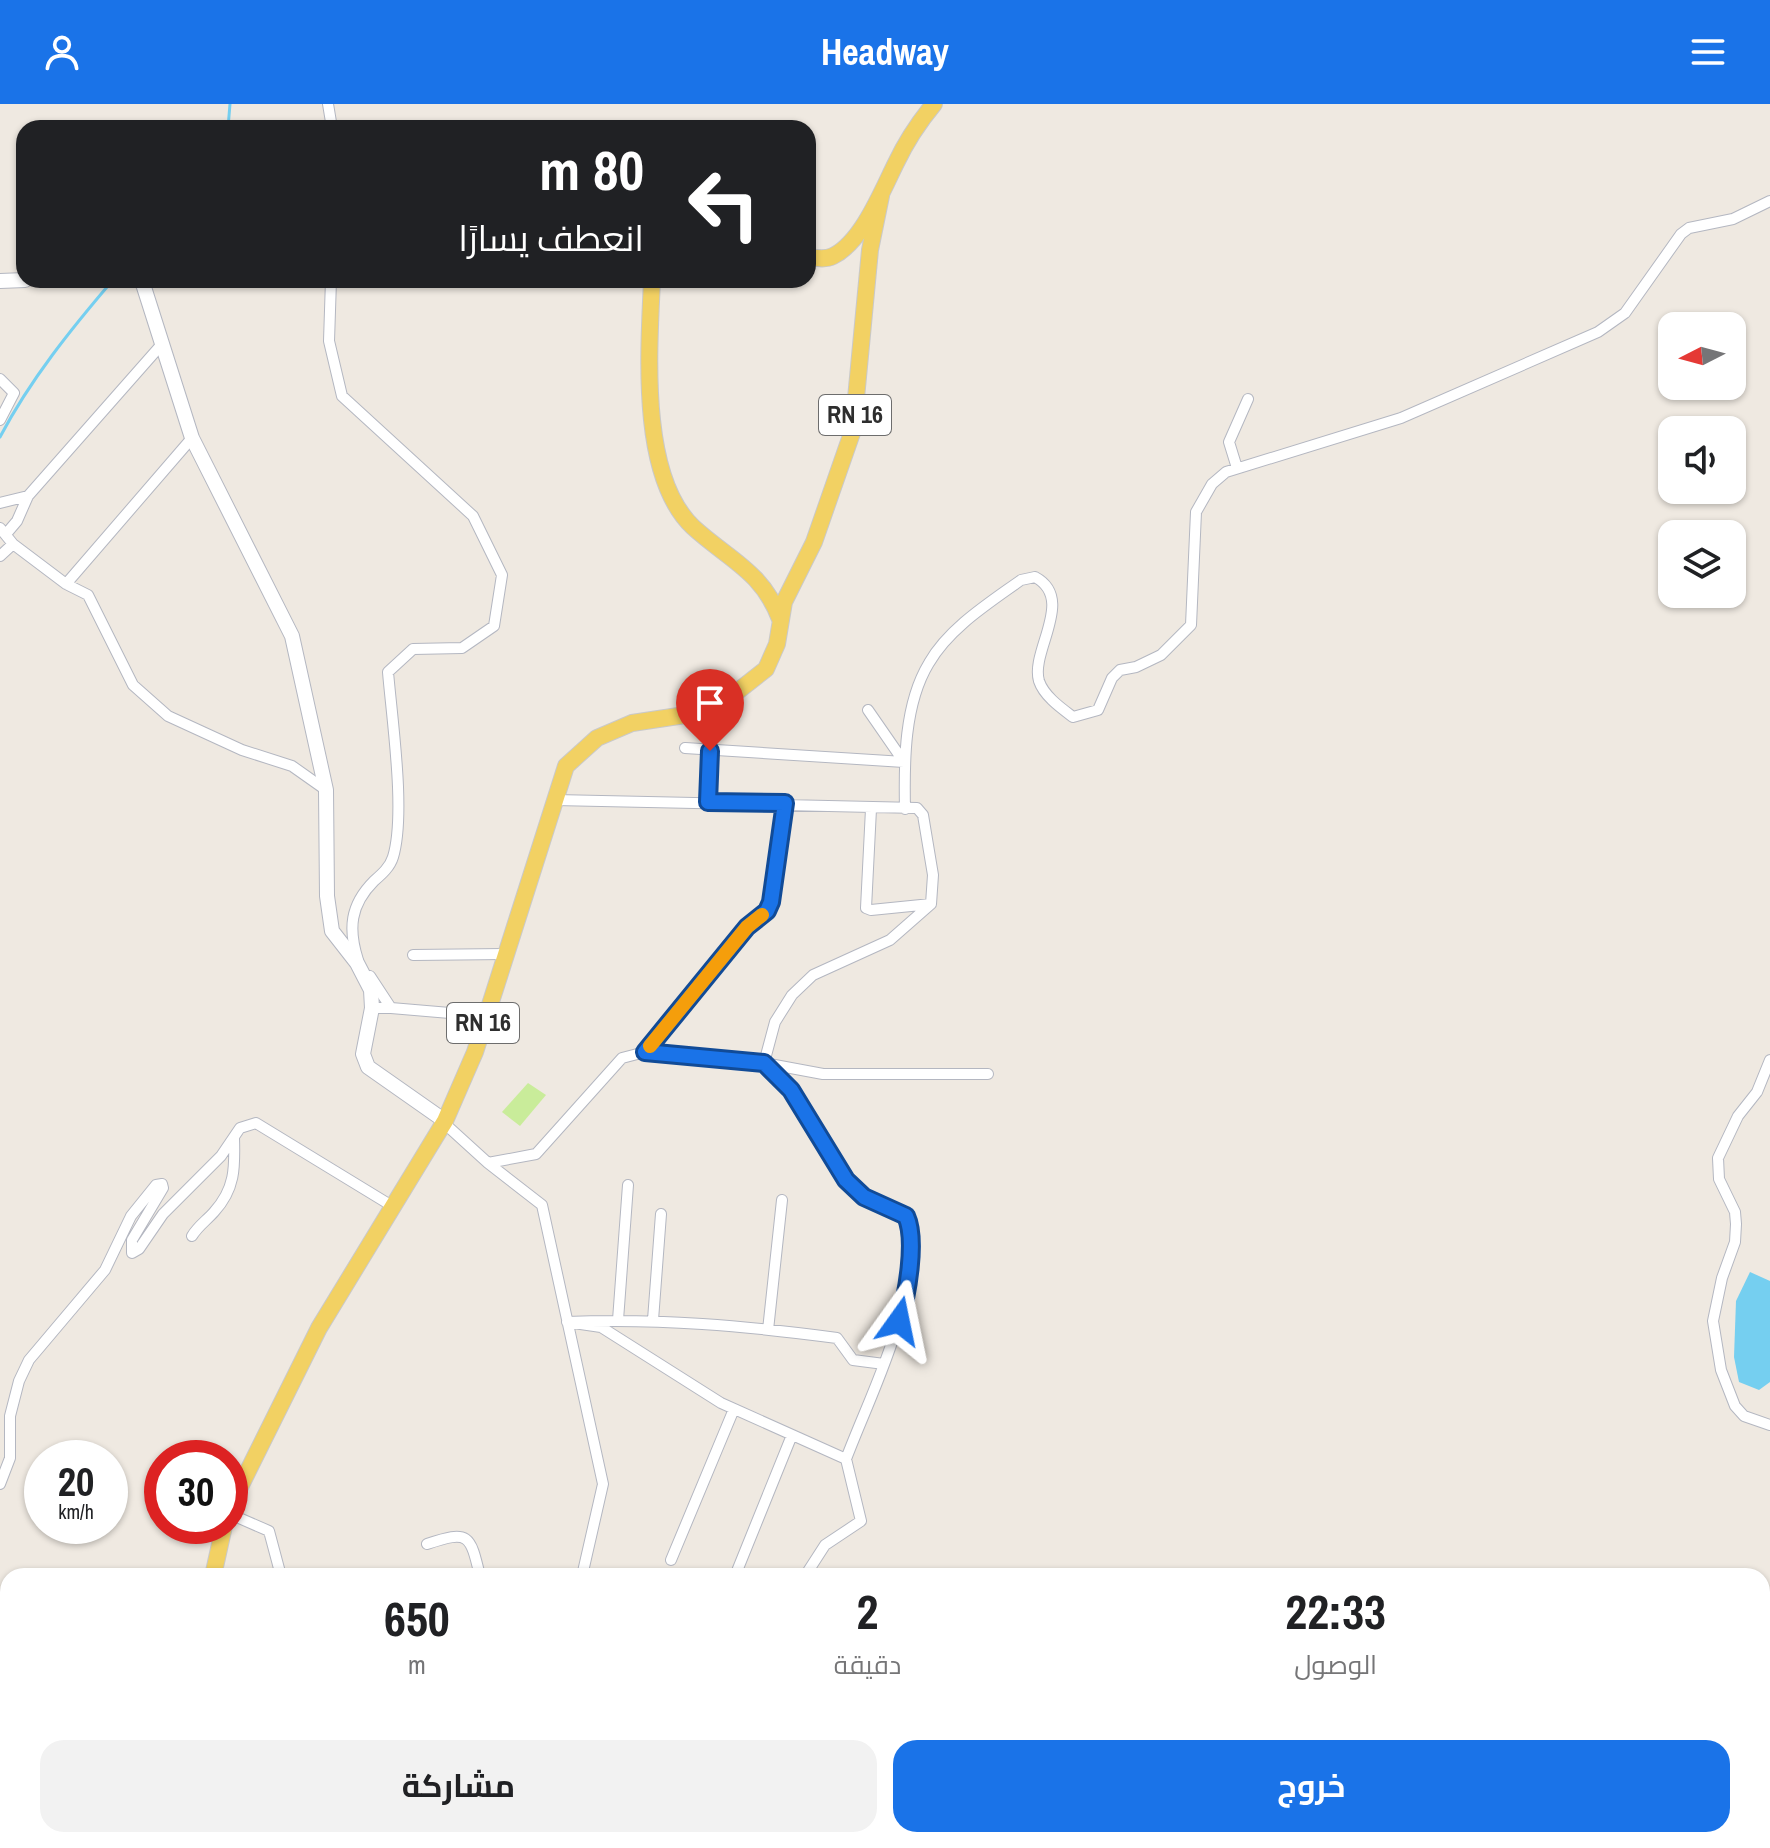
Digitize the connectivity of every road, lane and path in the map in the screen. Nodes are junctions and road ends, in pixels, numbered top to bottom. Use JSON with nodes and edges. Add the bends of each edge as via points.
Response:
{"nodes":[{"id":1,"x":934,"y":104,"type":"edge"},
{"id":2,"x":881,"y":196,"type":"junction"},
{"id":3,"x":1770,"y":201,"type":"edge"},
{"id":4,"x":816,"y":257,"type":"edge"},
{"id":5,"x":143,"y":288,"type":"edge"},
{"id":6,"x":331,"y":288,"type":"edge"},
{"id":7,"x":652,"y":288,"type":"edge"},
{"id":8,"x":162,"y":344,"type":"junction"},
{"id":9,"x":0,"y":379,"type":"edge"},
{"id":10,"x":1248,"y":399,"type":"dead end"},
{"id":11,"x":0,"y":420,"type":"edge"},
{"id":12,"x":192,"y":438,"type":"junction"},
{"id":13,"x":1237,"y":468,"type":"junction"},
{"id":14,"x":28,"y":496,"type":"junction"},
{"id":15,"x":0,"y":503,"type":"edge"},
{"id":16,"x":3,"y":531,"type":"edge"},
{"id":17,"x":13,"y":544,"type":"junction"},
{"id":18,"x":0,"y":556,"type":"edge"},
{"id":19,"x":66,"y":584,"type":"junction"},
{"id":20,"x":781,"y":621,"type":"junction"},
{"id":21,"x":868,"y":710,"type":"dead end"},
{"id":22,"x":685,"y":748,"type":"dead end"},
{"id":23,"x":710,"y":751,"type":"junction"},
{"id":24,"x":904,"y":762,"type":"junction"},
{"id":25,"x":326,"y":790,"type":"junction"},
{"id":26,"x":555,"y":800,"type":"junction"},
{"id":27,"x":708,"y":802,"type":"junction"},
{"id":28,"x":785,"y":803,"type":"junction"},
{"id":29,"x":871,"y":809,"type":"junction"},
{"id":30,"x":905,"y":809,"type":"junction"},
{"id":31,"x":931,"y":904,"type":"junction"},
{"id":32,"x":505,"y":954,"type":"junction"},
{"id":33,"x":413,"y":955,"type":"dead end"},
{"id":34,"x":372,"y":1008,"type":"junction"},
{"id":35,"x":391,"y":1008,"type":"junction"},
{"id":36,"x":485,"y":1016,"type":"junction"},
{"id":37,"x":645,"y":1052,"type":"junction"},
{"id":38,"x":1770,"y":1060,"type":"edge"},
{"id":39,"x":764,"y":1063,"type":"junction"},
{"id":40,"x":988,"y":1074,"type":"dead end"},
{"id":41,"x":444,"y":1122,"type":"junction"},
{"id":42,"x":234,"y":1138,"type":"junction"},
{"id":43,"x":488,"y":1163,"type":"junction"},
{"id":44,"x":628,"y":1185,"type":"dead end"},
{"id":45,"x":782,"y":1200,"type":"dead end"},
{"id":46,"x":392,"y":1206,"type":"junction"},
{"id":47,"x":661,"y":1214,"type":"dead end"},
{"id":48,"x":192,"y":1236,"type":"dead end"},
{"id":49,"x":618,"y":1320,"type":"junction"},
{"id":50,"x":653,"y":1320,"type":"junction"},
{"id":51,"x":567,"y":1322,"type":"junction"},
{"id":52,"x":768,"y":1330,"type":"junction"},
{"id":53,"x":884,"y":1364,"type":"junction"},
{"id":54,"x":734,"y":1409,"type":"junction"},
{"id":55,"x":1770,"y":1425,"type":"edge"},
{"id":56,"x":792,"y":1435,"type":"junction"},
{"id":57,"x":846,"y":1459,"type":"junction"},
{"id":58,"x":248,"y":1471,"type":"edge"},
{"id":59,"x":0,"y":1484,"type":"edge"},
{"id":60,"x":248,"y":1522,"type":"edge"},
{"id":61,"x":220,"y":1544,"type":"edge"},
{"id":62,"x":427,"y":1544,"type":"dead end"},
{"id":63,"x":671,"y":1560,"type":"dead end"},
{"id":64,"x":215,"y":1568,"type":"edge"},
{"id":65,"x":279,"y":1568,"type":"edge"},
{"id":66,"x":478,"y":1568,"type":"edge"},
{"id":67,"x":584,"y":1568,"type":"edge"},
{"id":68,"x":738,"y":1568,"type":"edge"},
{"id":69,"x":810,"y":1568,"type":"edge"}],
"edges":[{"from":1,"to":2,"type":"main road","number":"RN 16"},
{"from":2,"to":4,"type":"main road","number":"RN 16","via":[[842,251]]},
{"from":2,"to":20,"type":"main road","number":"RN 16","via":[[870,250],[853,430]]},
{"from":3,"to":13,"type":"street","via":[[1733,219],[1681,234],[1625,313],[1598,332],[1401,418]]},
{"from":5,"to":8,"type":"main road"},
{"from":6,"to":35,"type":"street","via":[[329,341],[342,396],[473,516],[502,575],[494,626],[462,648],[413,649],[388,672],[398,808],[394,856],[366,889],[350,928],[358,959]]},
{"from":7,"to":20,"type":"main road","via":[[651,419],[658,466],[691,525],[760,581]]},
{"from":8,"to":12,"type":"main road"},
{"from":8,"to":14,"type":"street"},
{"from":9,"to":11,"type":"street","via":[[14,393]]},
{"from":10,"to":13,"type":"street","via":[[1229,442]]},
{"from":12,"to":19,"type":"street"},
{"from":12,"to":25,"type":"main road","via":[[292,636]]},
{"from":13,"to":24,"type":"street","via":[[1212,484],[1196,512],[1191,625],[1177,642],[1161,655],[1120,670],[1098,710],[1073,717],[1045,693],[1039,680],[1052,619],[1048,590],[1035,577],[1021,580],[944,642],[928,665],[913,707]]},
{"from":14,"to":15,"type":"street"},
{"from":14,"to":16,"type":"street","via":[[17,521]]},
{"from":16,"to":17,"type":"street"},
{"from":17,"to":18,"type":"street"},
{"from":17,"to":19,"type":"street"},
{"from":19,"to":25,"type":"street","via":[[88,595],[133,685],[168,716],[292,766]]},
{"from":20,"to":26,"type":"main road","number":"RN 16","via":[[766,669],[705,712],[632,723],[597,738],[566,766]]},
{"from":21,"to":24,"type":"street"},
{"from":22,"to":23,"type":"street"},
{"from":23,"to":24,"type":"street"},
{"from":23,"to":27,"type":"street"},
{"from":24,"to":30,"type":"street"},
{"from":25,"to":34,"type":"main road","via":[[332,931],[357,963],[371,990]]},
{"from":26,"to":27,"type":"street"},
{"from":26,"to":32,"type":"main road","number":"RN 16"},
{"from":27,"to":28,"type":"street"},
{"from":28,"to":29,"type":"street"},
{"from":28,"to":37,"type":"street","via":[[767,911],[747,927]]},
{"from":29,"to":30,"type":"street"},
{"from":29,"to":31,"type":"street","via":[[866,908]]},
{"from":30,"to":31,"type":"street","via":[[917,808],[923,815],[933,875]]},
{"from":31,"to":39,"type":"street","via":[[890,940],[813,975],[775,1022]]},
{"from":32,"to":33,"type":"street"},
{"from":32,"to":36,"type":"main road","number":"RN 16"},
{"from":34,"to":35,"type":"street"},
{"from":34,"to":41,"type":"main road","via":[[363,1054],[368,1067]]},
{"from":35,"to":36,"type":"street"},
{"from":36,"to":41,"type":"main road","number":"RN 16"},
{"from":37,"to":39,"type":"street"},
{"from":37,"to":43,"type":"street","via":[[622,1058],[536,1154]]},
{"from":38,"to":55,"type":"street","via":[[1718,1158],[1719,1179],[1736,1224],[1713,1321],[1718,1357],[1735,1406],[1744,1416]]},
{"from":39,"to":40,"type":"street","via":[[823,1074]]},
{"from":39,"to":53,"type":"street","via":[[791,1090],[846,1180],[864,1197],[899,1211],[909,1222],[906,1299]]},
{"from":41,"to":43,"type":"street"},
{"from":41,"to":46,"type":"main road","number":"RN 16"},
{"from":42,"to":46,"type":"street","via":[[240,1128],[256,1123]]},
{"from":42,"to":48,"type":"street","via":[[235,1174],[226,1199]]},
{"from":42,"to":59,"type":"street","via":[[132,1253],[132,1240],[163,1188],[156,1185],[131,1216],[105,1270],[29,1360],[10,1416],[10,1458]]},
{"from":43,"to":51,"type":"street","via":[[542,1205]]},
{"from":44,"to":49,"type":"street"},
{"from":45,"to":52,"type":"street"},
{"from":46,"to":58,"type":"main road","number":"RN 16","via":[[319,1328]]},
{"from":47,"to":50,"type":"street"},
{"from":49,"to":50,"type":"street"},
{"from":49,"to":51,"type":"street"},
{"from":50,"to":52,"type":"street"},
{"from":51,"to":54,"type":"street","via":[[601,1327]]},
{"from":51,"to":67,"type":"street","via":[[603,1484]]},
{"from":52,"to":53,"type":"street","via":[[837,1338],[853,1360]]},
{"from":53,"to":57,"type":"street"},
{"from":54,"to":56,"type":"street"},
{"from":54,"to":63,"type":"street"},
{"from":56,"to":57,"type":"street"},
{"from":56,"to":68,"type":"street"},
{"from":57,"to":69,"type":"street","via":[[861,1521],[825,1545]]},
{"from":60,"to":65,"type":"street","via":[[269,1531]]},
{"from":61,"to":64,"type":"main road"},
{"from":62,"to":66,"type":"street","via":[[464,1536],[473,1546]]}]}
